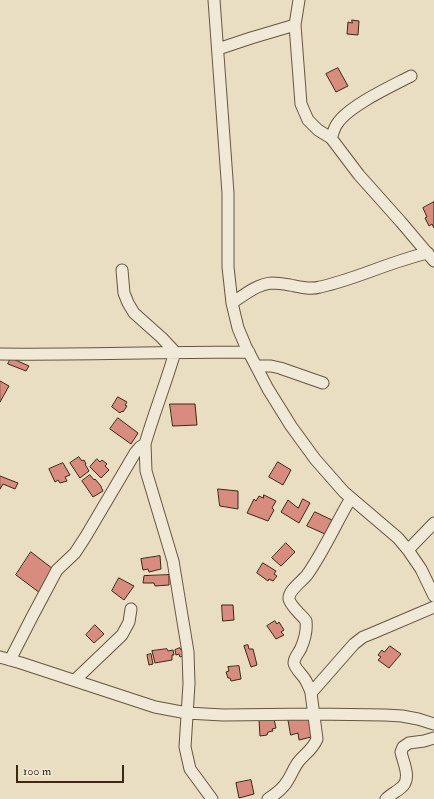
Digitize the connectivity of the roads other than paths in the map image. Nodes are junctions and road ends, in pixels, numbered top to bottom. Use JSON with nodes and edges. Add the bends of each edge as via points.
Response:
{"nodes":[{"id":1,"x":214,"y":0,"type":"edge"},
{"id":2,"x":299,"y":0,"type":"edge"},
{"id":3,"x":295,"y":25,"type":"junction"},
{"id":4,"x":218,"y":49,"type":"junction"},
{"id":5,"x":411,"y":76,"type":"dead end"},
{"id":6,"x":331,"y":138,"type":"junction"},
{"id":7,"x":431,"y":257,"type":"edge"},
{"id":8,"x":122,"y":270,"type":"dead end"},
{"id":9,"x":232,"y":303,"type":"junction"},
{"id":10,"x":175,"y":352,"type":"junction"},
{"id":11,"x":249,"y":352,"type":"junction"},
{"id":12,"x":0,"y":354,"type":"edge"},
{"id":13,"x":256,"y":366,"type":"junction"},
{"id":14,"x":323,"y":383,"type":"dead end"},
{"id":15,"x":145,"y":444,"type":"junction"},
{"id":16,"x":351,"y":498,"type":"junction"},
{"id":17,"x":434,"y":523,"type":"edge"},
{"id":18,"x":408,"y":550,"type":"junction"},
{"id":19,"x":434,"y":596,"type":"edge"},
{"id":20,"x":434,"y":607,"type":"edge"},
{"id":21,"x":131,"y":609,"type":"dead end"},
{"id":22,"x":5,"y":658,"type":"edge"},
{"id":23,"x":75,"y":680,"type":"junction"},
{"id":24,"x":311,"y":693,"type":"junction"},
{"id":25,"x":187,"y":713,"type":"junction"},
{"id":26,"x":314,"y":714,"type":"junction"},
{"id":27,"x":434,"y":724,"type":"edge"},
{"id":28,"x":434,"y":738,"type":"edge"},
{"id":29,"x":212,"y":799,"type":"edge"},
{"id":30,"x":268,"y":799,"type":"edge"},
{"id":31,"x":386,"y":799,"type":"edge"}],
"edges":[{"from":1,"to":4,"type":"street"},
{"from":2,"to":3,"type":"street"},
{"from":3,"to":4,"type":"street"},
{"from":3,"to":6,"type":"street","via":[[301,104],[308,120]]},
{"from":4,"to":9,"type":"street","via":[[228,193],[228,267]]},
{"from":5,"to":6,"type":"street","via":[[361,103],[345,115],[337,124]]},
{"from":6,"to":7,"type":"street","via":[[359,175]]},
{"from":7,"to":9,"type":"street","via":[[411,257],[319,288],[273,283],[262,285]]},
{"from":8,"to":10,"type":"street","via":[[124,293],[128,303]]},
{"from":9,"to":11,"type":"street","via":[[238,328]]},
{"from":10,"to":11,"type":"street"},
{"from":10,"to":12,"type":"street"},
{"from":10,"to":15,"type":"street"},
{"from":11,"to":13,"type":"street"},
{"from":13,"to":14,"type":"street","via":[[280,368]]},
{"from":13,"to":16,"type":"street","via":[[287,420],[315,459]]},
{"from":15,"to":22,"type":"street","via":[[135,452],[75,553],[57,570],[32,617]]},
{"from":15,"to":25,"type":"street","via":[[146,471],[173,561],[188,652],[190,684]]},
{"from":16,"to":18,"type":"street","via":[[398,538]]},
{"from":16,"to":24,"type":"street","via":[[306,576],[290,594],[289,600],[306,621],[306,633],[294,663],[310,687]]},
{"from":17,"to":18,"type":"street"},
{"from":18,"to":19,"type":"street"},
{"from":20,"to":24,"type":"street","via":[[364,637],[354,644]]},
{"from":21,"to":23,"type":"street","via":[[129,622],[122,635]]},
{"from":22,"to":23,"type":"street"},
{"from":23,"to":25,"type":"street","via":[[155,707]]},
{"from":24,"to":26,"type":"street"},
{"from":25,"to":26,"type":"street"},
{"from":25,"to":29,"type":"street","via":[[185,747],[190,769]]},
{"from":26,"to":27,"type":"street","via":[[402,716]]},
{"from":26,"to":30,"type":"street","via":[[317,739],[314,746],[293,769],[288,782],[277,794]]},
{"from":28,"to":31,"type":"street","via":[[404,747],[401,752],[406,781]]}]}
